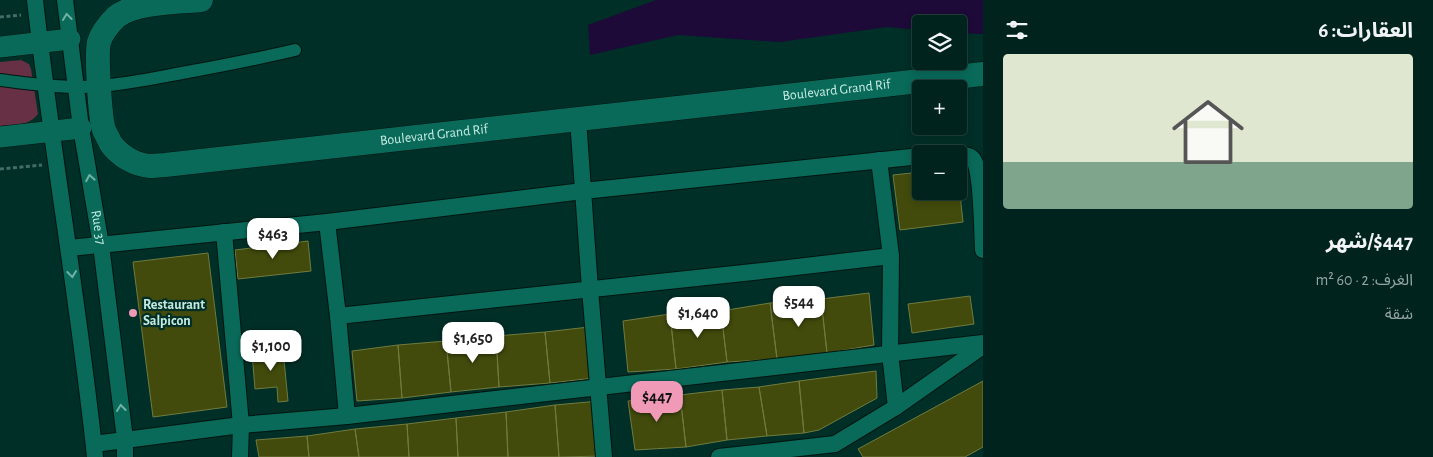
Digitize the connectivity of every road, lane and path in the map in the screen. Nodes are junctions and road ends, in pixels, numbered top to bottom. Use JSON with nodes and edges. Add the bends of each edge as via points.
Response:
{"nodes":[{"id":1,"x":35,"y":0,"type":"edge"},
{"id":2,"x":65,"y":0,"type":"edge"},
{"id":3,"x":202,"y":0,"type":"edge"},
{"id":4,"x":70,"y":39,"type":"junction"},
{"id":5,"x":40,"y":42,"type":"junction"},
{"id":6,"x":0,"y":47,"type":"edge"},
{"id":7,"x":295,"y":50,"type":"dead end"},
{"id":8,"x":983,"y":74,"type":"edge"},
{"id":9,"x":0,"y":80,"type":"edge"},
{"id":10,"x":46,"y":85,"type":"junction"},
{"id":11,"x":100,"y":86,"type":"junction"},
{"id":12,"x":76,"y":87,"type":"junction"},
{"id":13,"x":578,"y":119,"type":"junction"},
{"id":14,"x":81,"y":128,"type":"junction"},
{"id":15,"x":52,"y":131,"type":"junction"},
{"id":16,"x":0,"y":137,"type":"edge"},
{"id":17,"x":967,"y":156,"type":"edge"},
{"id":18,"x":912,"y":157,"type":"edge"},
{"id":19,"x":878,"y":160,"type":"junction"},
{"id":20,"x":583,"y":191,"type":"junction"},
{"id":21,"x":327,"y":222,"type":"junction"},
{"id":22,"x":224,"y":232,"type":"junction"},
{"id":23,"x":101,"y":245,"type":"junction"},
{"id":24,"x":69,"y":248,"type":"junction"},
{"id":25,"x":983,"y":250,"type":"edge"},
{"id":26,"x":891,"y":256,"type":"junction"},
{"id":27,"x":590,"y":289,"type":"junction"},
{"id":28,"x":338,"y":316,"type":"junction"},
{"id":29,"x":983,"y":344,"type":"edge"},
{"id":30,"x":890,"y":353,"type":"junction"},
{"id":31,"x":598,"y":387,"type":"junction"},
{"id":32,"x":896,"y":407,"type":"junction"},
{"id":33,"x":347,"y":416,"type":"junction"},
{"id":34,"x":241,"y":425,"type":"junction"},
{"id":35,"x":125,"y":439,"type":"junction"},
{"id":36,"x":94,"y":451,"type":"edge"},
{"id":37,"x":839,"y":451,"type":"edge"},
{"id":38,"x":125,"y":457,"type":"edge"},
{"id":39,"x":240,"y":457,"type":"edge"},
{"id":40,"x":604,"y":457,"type":"edge"},
{"id":41,"x":719,"y":457,"type":"edge"},
{"id":42,"x":813,"y":457,"type":"edge"}],
"edges":[{"from":1,"to":5,"type":"street"},
{"from":4,"to":2,"type":"street","name":"Rue 37","one_way":true},
{"from":3,"to":11,"type":"main road","name":"Boulevard Grand Rif","via":[[132,8],[117,16],[99,43]]},
{"from":4,"to":5,"type":"street"},
{"from":4,"to":12,"type":"street","name":"Rue 37"},
{"from":5,"to":6,"type":"street"},
{"from":5,"to":10,"type":"street"},
{"from":7,"to":11,"type":"street"},
{"from":8,"to":13,"type":"main road","name":"Boulevard Grand Rif"},
{"from":9,"to":10,"type":"street"},
{"from":10,"to":12,"type":"street"},
{"from":10,"to":15,"type":"street"},
{"from":11,"to":12,"type":"street"},
{"from":11,"to":13,"type":"main road","name":"Boulevard Grand Rif","via":[[101,115],[111,143],[135,162],[150,166]]},
{"from":12,"to":14,"type":"street","name":"Rue 37"},
{"from":13,"to":20,"type":"street"},
{"from":14,"to":15,"type":"street"},
{"from":23,"to":14,"type":"street","name":"Rue 37","one_way":true},
{"from":15,"to":16,"type":"street"},
{"from":15,"to":24,"type":"street"},
{"from":17,"to":25,"type":"street","via":[[974,159],[976,166]]},
{"from":18,"to":19,"type":"street"},
{"from":19,"to":20,"type":"street"},
{"from":19,"to":26,"type":"street"},
{"from":20,"to":21,"type":"street"},
{"from":20,"to":27,"type":"street"},
{"from":21,"to":22,"type":"street"},
{"from":21,"to":28,"type":"street"},
{"from":22,"to":23,"type":"street"},
{"from":22,"to":34,"type":"street"},
{"from":23,"to":24,"type":"street"},
{"from":35,"to":23,"type":"street","name":"Rue 37","one_way":true},
{"from":24,"to":36,"type":"street","one_way":true},
{"from":26,"to":27,"type":"street"},
{"from":26,"to":30,"type":"street"},
{"from":27,"to":28,"type":"street"},
{"from":27,"to":31,"type":"street"},
{"from":28,"to":33,"type":"street"},
{"from":29,"to":30,"type":"street"},
{"from":29,"to":32,"type":"street"},
{"from":30,"to":31,"type":"street"},
{"from":30,"to":32,"type":"street"},
{"from":31,"to":33,"type":"street"},
{"from":31,"to":40,"type":"street"},
{"from":32,"to":37,"type":"street"},
{"from":33,"to":34,"type":"street"},
{"from":34,"to":35,"type":"street"},
{"from":34,"to":39,"type":"street"},
{"from":35,"to":36,"type":"street"},
{"from":35,"to":38,"type":"street","name":"Rue 37"},
{"from":37,"to":41,"type":"street"},
{"from":37,"to":42,"type":"street"}]}
